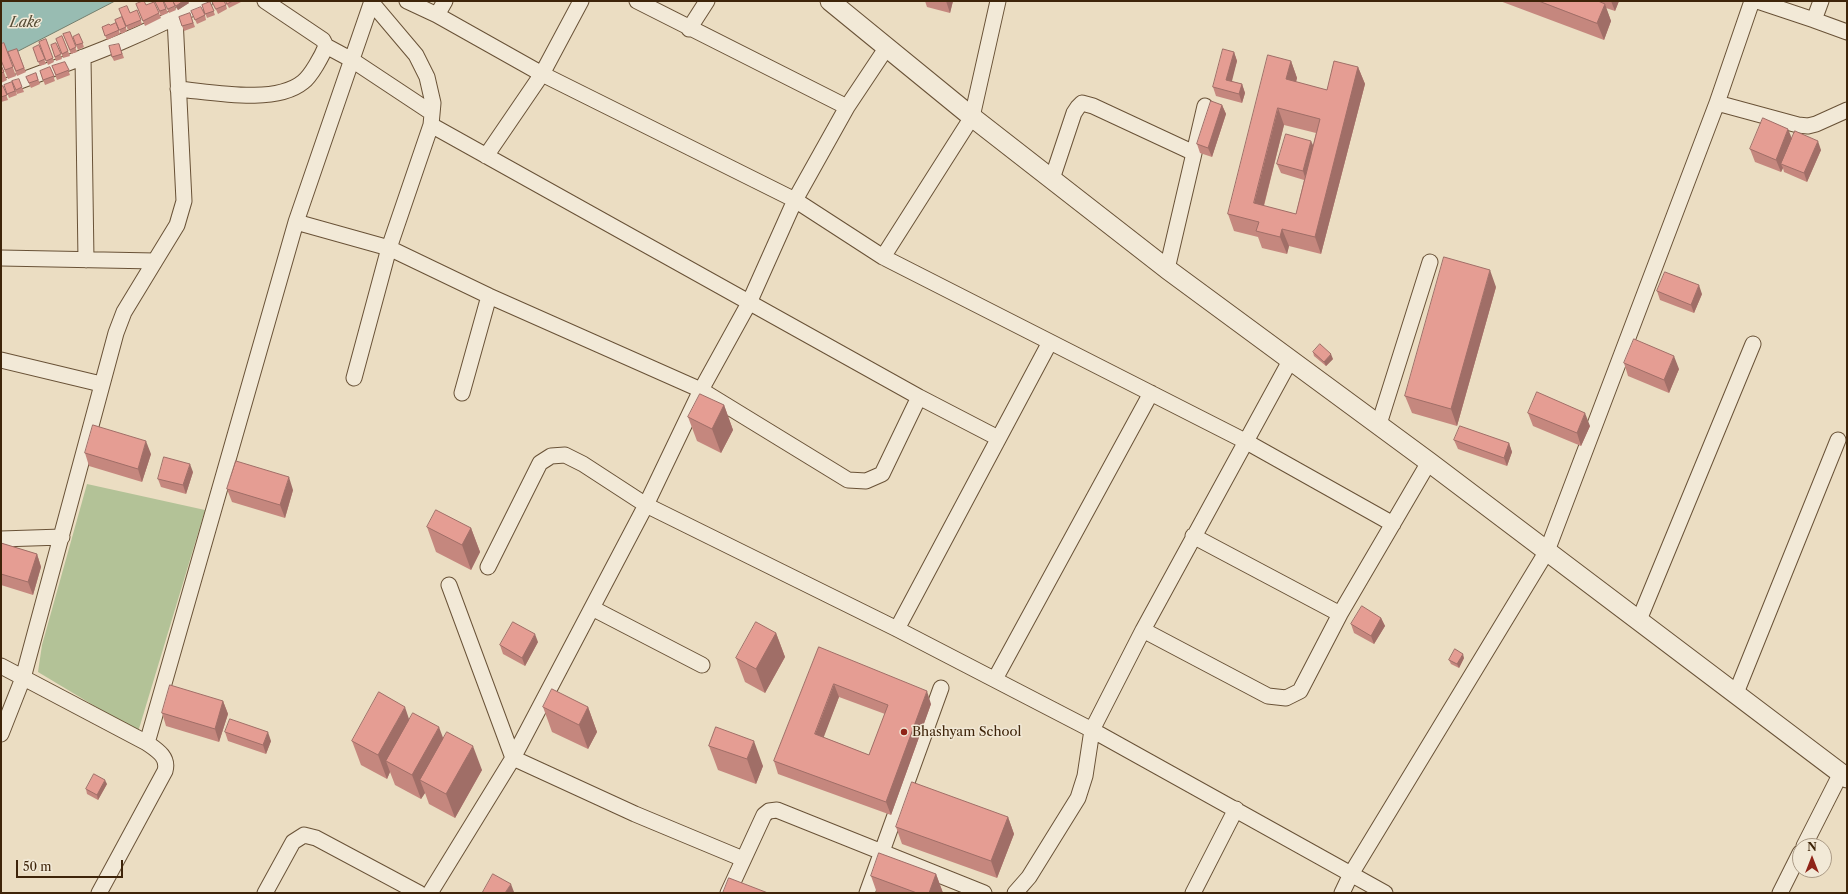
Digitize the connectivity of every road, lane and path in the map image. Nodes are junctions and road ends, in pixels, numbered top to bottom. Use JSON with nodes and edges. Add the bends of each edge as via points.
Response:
{"nodes":[{"id":1,"x":205,"y":1,"type":"edge"},
{"id":2,"x":265,"y":1,"type":"edge"},
{"id":3,"x":407,"y":1,"type":"edge"},
{"id":4,"x":445,"y":1,"type":"edge"},
{"id":5,"x":581,"y":1,"type":"edge"},
{"id":6,"x":637,"y":1,"type":"edge"},
{"id":7,"x":707,"y":1,"type":"edge"},
{"id":8,"x":830,"y":1,"type":"edge"},
{"id":9,"x":998,"y":1,"type":"edge"},
{"id":10,"x":1752,"y":1,"type":"edge"},
{"id":11,"x":1757,"y":1,"type":"edge"},
{"id":12,"x":1822,"y":1,"type":"edge"},
{"id":13,"x":372,"y":2,"type":"edge"},
{"id":14,"x":437,"y":15,"type":"junction"},
{"id":15,"x":175,"y":18,"type":"junction"},
{"id":16,"x":1814,"y":20,"type":"junction"},
{"id":17,"x":689,"y":29,"type":"junction"},
{"id":18,"x":1847,"y":32,"type":"edge"},
{"id":19,"x":326,"y":46,"type":"junction"},
{"id":20,"x":887,"y":47,"type":"junction"},
{"id":21,"x":83,"y":57,"type":"junction"},
{"id":22,"x":352,"y":60,"type":"junction"},
{"id":23,"x":542,"y":74,"type":"junction"},
{"id":24,"x":1,"y":88,"type":"edge"},
{"id":25,"x":178,"y":89,"type":"junction"},
{"id":26,"x":1717,"y":103,"type":"junction"},
{"id":27,"x":1205,"y":106,"type":"dead end"},
{"id":28,"x":847,"y":107,"type":"junction"},
{"id":29,"x":1847,"y":110,"type":"edge"},
{"id":30,"x":972,"y":117,"type":"junction"},
{"id":31,"x":431,"y":119,"type":"junction"},
{"id":32,"x":1194,"y":153,"type":"junction"},
{"id":33,"x":486,"y":156,"type":"junction"},
{"id":34,"x":1052,"y":179,"type":"junction"},
{"id":35,"x":796,"y":200,"type":"junction"},
{"id":36,"x":296,"y":222,"type":"junction"},
{"id":37,"x":389,"y":248,"type":"junction"},
{"id":38,"x":883,"y":257,"type":"junction"},
{"id":39,"x":1,"y":258,"type":"edge"},
{"id":40,"x":86,"y":260,"type":"junction"},
{"id":41,"x":155,"y":260,"type":"junction"},
{"id":42,"x":1430,"y":262,"type":"dead end"},
{"id":43,"x":1167,"y":269,"type":"junction"},
{"id":44,"x":489,"y":296,"type":"junction"},
{"id":45,"x":749,"y":303,"type":"junction"},
{"id":46,"x":1050,"y":342,"type":"junction"},
{"id":47,"x":1753,"y":344,"type":"dead end"},
{"id":48,"x":1291,"y":359,"type":"junction"},
{"id":49,"x":1,"y":360,"type":"edge"},
{"id":50,"x":354,"y":378,"type":"dead end"},
{"id":51,"x":101,"y":384,"type":"junction"},
{"id":52,"x":701,"y":390,"type":"junction"},
{"id":53,"x":462,"y":393,"type":"dead end"},
{"id":54,"x":1151,"y":393,"type":"junction"},
{"id":55,"x":919,"y":397,"type":"junction"},
{"id":56,"x":1379,"y":424,"type":"junction"},
{"id":57,"x":998,"y":438,"type":"junction"},
{"id":58,"x":1838,"y":440,"type":"dead end"},
{"id":59,"x":1246,"y":442,"type":"junction"},
{"id":60,"x":1429,"y":462,"type":"junction"},
{"id":61,"x":646,"y":505,"type":"junction"},
{"id":62,"x":1393,"y":524,"type":"junction"},
{"id":63,"x":1193,"y":536,"type":"junction"},
{"id":64,"x":62,"y":537,"type":"junction"},
{"id":65,"x":1,"y":540,"type":"edge"},
{"id":66,"x":1548,"y":551,"type":"junction"},
{"id":67,"x":488,"y":567,"type":"dead end"},
{"id":68,"x":449,"y":585,"type":"dead end"},
{"id":69,"x":592,"y":608,"type":"junction"},
{"id":70,"x":1340,"y":614,"type":"junction"},
{"id":71,"x":1639,"y":620,"type":"junction"},
{"id":72,"x":897,"y":628,"type":"junction"},
{"id":73,"x":1143,"y":630,"type":"junction"},
{"id":74,"x":702,"y":665,"type":"dead end"},
{"id":75,"x":1,"y":666,"type":"edge"},
{"id":76,"x":23,"y":678,"type":"junction"},
{"id":77,"x":995,"y":679,"type":"junction"},
{"id":78,"x":942,"y":688,"type":"dead end"},
{"id":79,"x":1736,"y":693,"type":"junction"},
{"id":80,"x":1092,"y":730,"type":"junction"},
{"id":81,"x":1,"y":734,"type":"edge"},
{"id":82,"x":147,"y":743,"type":"junction"},
{"id":83,"x":513,"y":758,"type":"junction"},
{"id":84,"x":1845,"y":769,"type":"edge"},
{"id":85,"x":1236,"y":810,"type":"junction"},
{"id":86,"x":1808,"y":838,"type":"edge"},
{"id":87,"x":881,"y":852,"type":"junction"},
{"id":88,"x":743,"y":859,"type":"junction"},
{"id":89,"x":1792,"y":869,"type":"edge"},
{"id":90,"x":1351,"y":874,"type":"junction"},
{"id":91,"x":99,"y":893,"type":"edge"},
{"id":92,"x":266,"y":893,"type":"edge"},
{"id":93,"x":419,"y":893,"type":"edge"},
{"id":94,"x":430,"y":893,"type":"edge"},
{"id":95,"x":728,"y":893,"type":"edge"},
{"id":96,"x":867,"y":893,"type":"edge"},
{"id":97,"x":984,"y":893,"type":"edge"},
{"id":98,"x":1015,"y":893,"type":"edge"},
{"id":99,"x":1193,"y":893,"type":"edge"},
{"id":100,"x":1342,"y":893,"type":"edge"},
{"id":101,"x":1385,"y":893,"type":"edge"},
{"id":102,"x":1780,"y":893,"type":"edge"}],
"edges":[{"from":1,"to":15,"type":"street"},
{"from":2,"to":19,"type":"street","via":[[316,34]]},
{"from":3,"to":14,"type":"street"},
{"from":4,"to":14,"type":"street"},
{"from":5,"to":23,"type":"street"},
{"from":6,"to":17,"type":"street"},
{"from":7,"to":17,"type":"street"},
{"from":8,"to":20,"type":"street"},
{"from":9,"to":30,"type":"street"},
{"from":10,"to":26,"type":"street"},
{"from":11,"to":16,"type":"street"},
{"from":12,"to":16,"type":"street"},
{"from":13,"to":22,"type":"street"},
{"from":13,"to":31,"type":"street","via":[[416,55],[427,77],[433,103]]},
{"from":14,"to":23,"type":"street"},
{"from":15,"to":21,"type":"street"},
{"from":15,"to":25,"type":"street"},
{"from":16,"to":18,"type":"street"},
{"from":17,"to":28,"type":"street"},
{"from":19,"to":22,"type":"street"},
{"from":19,"to":25,"type":"street","via":[[322,56],[303,82],[279,93],[260,96]]},
{"from":20,"to":28,"type":"street"},
{"from":20,"to":30,"type":"street"},
{"from":21,"to":24,"type":"street"},
{"from":21,"to":40,"type":"street"},
{"from":22,"to":31,"type":"street"},
{"from":22,"to":36,"type":"street"},
{"from":23,"to":33,"type":"street"},
{"from":23,"to":35,"type":"street"},
{"from":25,"to":41,"type":"street","via":[[184,200],[177,225]]},
{"from":26,"to":29,"type":"street","via":[[1808,126]]},
{"from":26,"to":66,"type":"street"},
{"from":27,"to":32,"type":"street"},
{"from":28,"to":35,"type":"street"},
{"from":30,"to":34,"type":"street"},
{"from":30,"to":38,"type":"street"},
{"from":31,"to":33,"type":"street"},
{"from":31,"to":37,"type":"street"},
{"from":32,"to":34,"type":"street","via":[[1082,103],[1074,113]]},
{"from":32,"to":43,"type":"street"},
{"from":33,"to":45,"type":"street"},
{"from":34,"to":43,"type":"street"},
{"from":35,"to":38,"type":"street"},
{"from":35,"to":45,"type":"street"},
{"from":36,"to":37,"type":"street"},
{"from":36,"to":82,"type":"street"},
{"from":37,"to":44,"type":"street"},
{"from":37,"to":50,"type":"street"},
{"from":38,"to":46,"type":"street"},
{"from":39,"to":40,"type":"street"},
{"from":40,"to":41,"type":"street"},
{"from":41,"to":51,"type":"street","via":[[122,317]]},
{"from":42,"to":56,"type":"street"},
{"from":43,"to":48,"type":"street"},
{"from":44,"to":52,"type":"street"},
{"from":44,"to":53,"type":"street"},
{"from":45,"to":52,"type":"street"},
{"from":45,"to":55,"type":"street"},
{"from":46,"to":54,"type":"street"},
{"from":46,"to":57,"type":"street"},
{"from":47,"to":71,"type":"street"},
{"from":48,"to":56,"type":"street"},
{"from":48,"to":59,"type":"street"},
{"from":49,"to":51,"type":"street"},
{"from":51,"to":64,"type":"street"},
{"from":52,"to":55,"type":"street","via":[[848,480],[866,481],[882,474]]},
{"from":52,"to":61,"type":"street"},
{"from":54,"to":59,"type":"street"},
{"from":54,"to":77,"type":"street"},
{"from":55,"to":57,"type":"street"},
{"from":56,"to":60,"type":"street"},
{"from":57,"to":72,"type":"street"},
{"from":58,"to":79,"type":"street"},
{"from":59,"to":62,"type":"street"},
{"from":59,"to":63,"type":"street"},
{"from":60,"to":62,"type":"street"},
{"from":60,"to":66,"type":"street"},
{"from":61,"to":67,"type":"street","via":[[583,464],[565,455],[551,456],[540,463]]},
{"from":61,"to":69,"type":"street"},
{"from":61,"to":72,"type":"street"},
{"from":62,"to":70,"type":"street"},
{"from":63,"to":70,"type":"street"},
{"from":63,"to":73,"type":"street"},
{"from":64,"to":65,"type":"street"},
{"from":64,"to":76,"type":"street"},
{"from":66,"to":71,"type":"street"},
{"from":66,"to":90,"type":"street"},
{"from":68,"to":83,"type":"street"},
{"from":69,"to":74,"type":"street"},
{"from":69,"to":83,"type":"street"},
{"from":70,"to":73,"type":"street","via":[[1300,691],[1286,698],[1268,696]]},
{"from":71,"to":79,"type":"street"},
{"from":72,"to":77,"type":"street"},
{"from":73,"to":80,"type":"street"},
{"from":75,"to":76,"type":"street"},
{"from":76,"to":81,"type":"street"},
{"from":76,"to":82,"type":"street"},
{"from":77,"to":80,"type":"street"},
{"from":78,"to":87,"type":"street"},
{"from":79,"to":84,"type":"street"},
{"from":80,"to":85,"type":"street"},
{"from":80,"to":98,"type":"street","via":[[1085,776],[1078,798],[1029,877]]},
{"from":82,"to":91,"type":"street","via":[[164,756],[165,770]]},
{"from":83,"to":88,"type":"street","via":[[635,814]]},
{"from":83,"to":94,"type":"street"},
{"from":84,"to":86,"type":"street"},
{"from":85,"to":90,"type":"street"},
{"from":85,"to":99,"type":"street"},
{"from":87,"to":88,"type":"street","via":[[777,810],[764,815]]},
{"from":87,"to":96,"type":"street"},
{"from":87,"to":97,"type":"street"},
{"from":88,"to":95,"type":"street"},
{"from":89,"to":102,"type":"street"},
{"from":90,"to":100,"type":"street"},
{"from":90,"to":101,"type":"street"},
{"from":92,"to":93,"type":"street","via":[[293,842],[304,836],[316,838]]}]}
